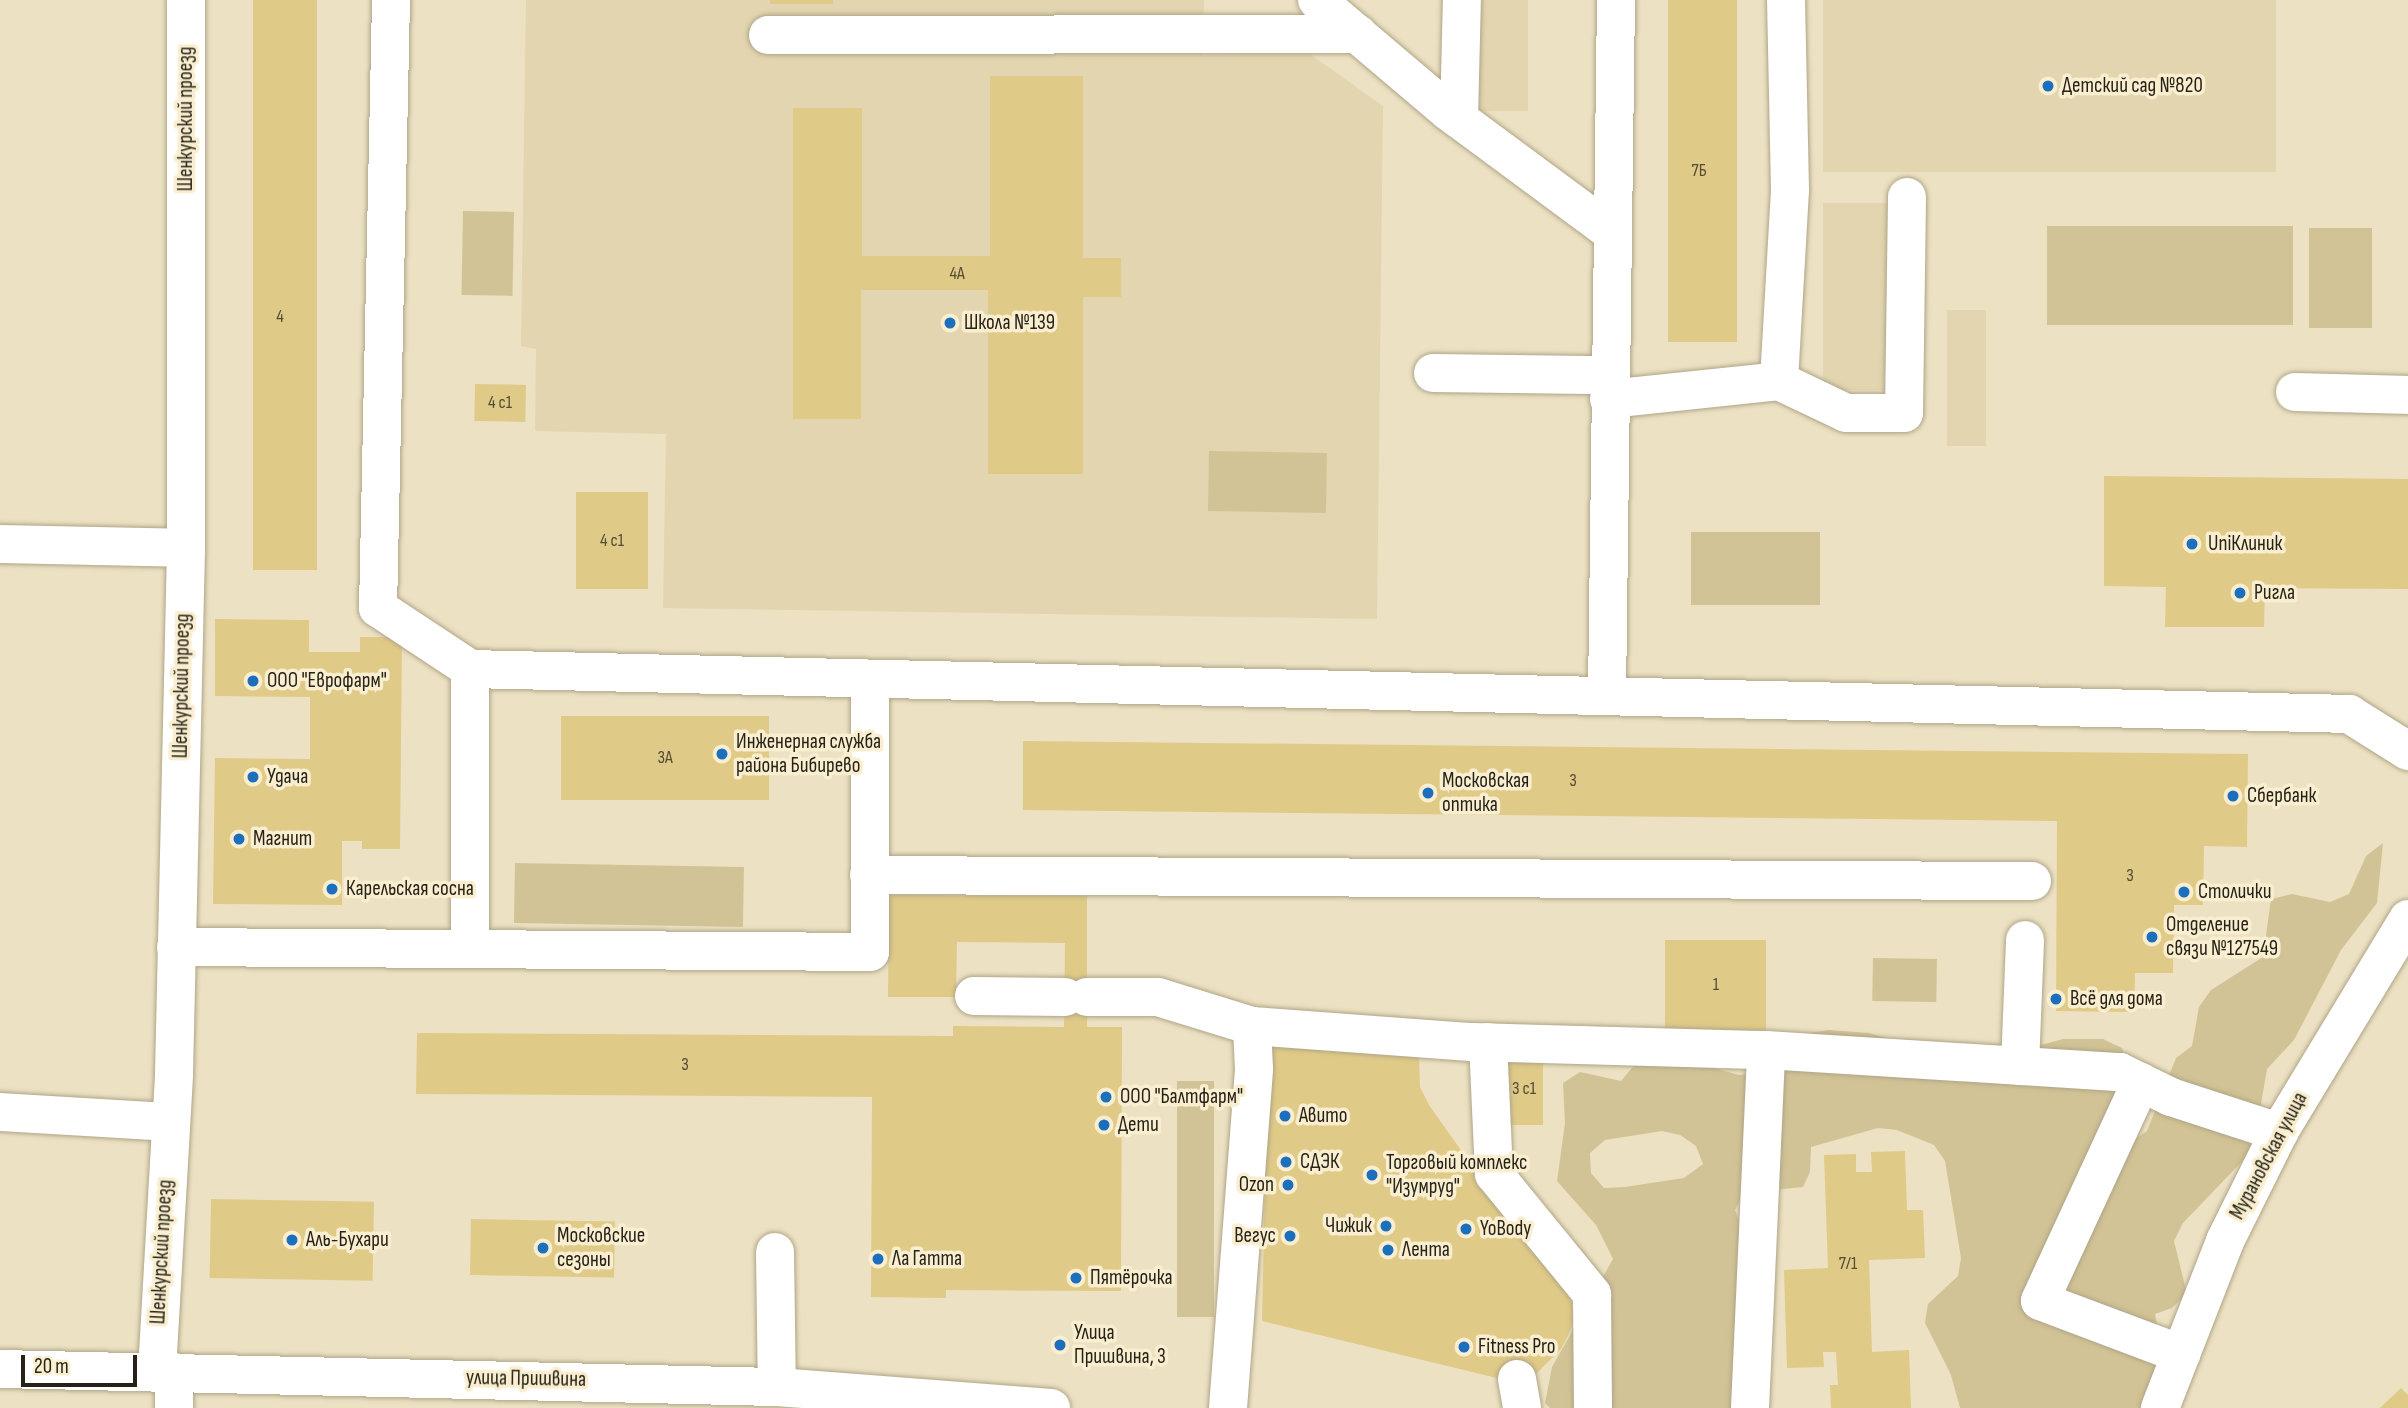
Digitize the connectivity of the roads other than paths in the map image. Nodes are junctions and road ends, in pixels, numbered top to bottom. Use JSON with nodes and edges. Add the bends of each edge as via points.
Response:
{"nodes":[{"id":1,"x":186,"y":0,"type":"edge"},
{"id":2,"x":391,"y":0,"type":"edge"},
{"id":3,"x":1317,"y":0,"type":"edge"},
{"id":4,"x":1462,"y":0,"type":"edge"},
{"id":5,"x":1616,"y":0,"type":"edge"},
{"id":6,"x":1786,"y":0,"type":"edge"},
{"id":7,"x":1358,"y":34,"type":"junction"},
{"id":8,"x":768,"y":35,"type":"dead end"},
{"id":9,"x":1459,"y":119,"type":"junction"},
{"id":10,"x":1907,"y":197,"type":"dead end"},
{"id":11,"x":1610,"y":231,"type":"junction"},
{"id":12,"x":1433,"y":373,"type":"dead end"},
{"id":13,"x":1779,"y":381,"type":"junction"},
{"id":14,"x":1609,"y":387,"type":"junction"},
{"id":15,"x":2295,"y":392,"type":"dead end"},
{"id":16,"x":2408,"y":395,"type":"edge"},
{"id":17,"x":0,"y":544,"type":"edge"},
{"id":18,"x":186,"y":548,"type":"junction"},
{"id":19,"x":470,"y":669,"type":"junction"},
{"id":20,"x":870,"y":679,"type":"junction"},
{"id":21,"x":1607,"y":695,"type":"junction"},
{"id":22,"x":2408,"y":751,"type":"edge"},
{"id":23,"x":869,"y":875,"type":"junction"},
{"id":24,"x":2032,"y":881,"type":"dead end"},
{"id":25,"x":2408,"y":919,"type":"edge"},
{"id":26,"x":2025,"y":940,"type":"dead end"},
{"id":27,"x":176,"y":947,"type":"junction"},
{"id":28,"x":471,"y":947,"type":"junction"},
{"id":29,"x":974,"y":996,"type":"dead end"},
{"id":30,"x":1252,"y":1026,"type":"junction"},
{"id":31,"x":1488,"y":1042,"type":"junction"},
{"id":32,"x":1766,"y":1050,"type":"junction"},
{"id":33,"x":2020,"y":1066,"type":"junction"},
{"id":34,"x":2141,"y":1082,"type":"junction"},
{"id":35,"x":0,"y":1112,"type":"edge"},
{"id":36,"x":169,"y":1122,"type":"junction"},
{"id":37,"x":2279,"y":1132,"type":"junction"},
{"id":38,"x":775,"y":1252,"type":"dead end"},
{"id":39,"x":2181,"y":1354,"type":"junction"},
{"id":40,"x":0,"y":1369,"type":"edge"},
{"id":41,"x":168,"y":1384,"type":"edge"},
{"id":42,"x":777,"y":1387,"type":"junction"},
{"id":43,"x":924,"y":1401,"type":"edge"},
{"id":44,"x":1051,"y":1408,"type":"edge"},
{"id":45,"x":1228,"y":1408,"type":"edge"},
{"id":46,"x":1593,"y":1408,"type":"edge"},
{"id":47,"x":1750,"y":1408,"type":"edge"},
{"id":48,"x":2160,"y":1408,"type":"edge"}],
"edges":[{"from":1,"to":18,"type":"street","name":"Шенкурский проезд"},
{"from":2,"to":19,"type":"street","via":[[378,608]]},
{"from":3,"to":7,"type":"street"},
{"from":4,"to":9,"type":"street"},
{"from":5,"to":11,"type":"street"},
{"from":6,"to":13,"type":"street","via":[[1790,190]]},
{"from":7,"to":8,"type":"street"},
{"from":7,"to":9,"type":"street"},
{"from":9,"to":11,"type":"street"},
{"from":10,"to":13,"type":"street","via":[[1905,413],[1846,413]]},
{"from":11,"to":14,"type":"street"},
{"from":12,"to":14,"type":"street"},
{"from":13,"to":14,"type":"street"},
{"from":14,"to":21,"type":"street"},
{"from":15,"to":16,"type":"street"},
{"from":17,"to":18,"type":"street"},
{"from":18,"to":27,"type":"street","name":"Шенкурский проезд"},
{"from":19,"to":20,"type":"street"},
{"from":19,"to":28,"type":"street"},
{"from":20,"to":21,"type":"street"},
{"from":20,"to":23,"type":"street"},
{"from":21,"to":22,"type":"street","via":[[2349,714]]},
{"from":23,"to":24,"type":"street"},
{"from":23,"to":28,"type":"street","via":[[870,952]]},
{"from":25,"to":37,"type":"street","name":"Мурановская улица"},
{"from":26,"to":33,"type":"street"},
{"from":27,"to":28,"type":"street"},
{"from":27,"to":36,"type":"street","name":"Шенкурский проезд"},
{"from":29,"to":30,"type":"street","via":[[1158,997]]},
{"from":30,"to":31,"type":"street"},
{"from":30,"to":45,"type":"street","via":[[1254,1069]]},
{"from":31,"to":32,"type":"street"},
{"from":31,"to":46,"type":"street","via":[[1486,1160],[1592,1294]]},
{"from":32,"to":33,"type":"street"},
{"from":32,"to":47,"type":"street"},
{"from":33,"to":34,"type":"street","via":[[2120,1072]]},
{"from":34,"to":37,"type":"street","via":[[2171,1097]]},
{"from":34,"to":39,"type":"street","via":[[2040,1301]]},
{"from":35,"to":36,"type":"street"},
{"from":36,"to":41,"type":"street","name":"Шенкурский проезд"},
{"from":37,"to":39,"type":"street","name":"Мурановская улица","via":[[2225,1241]]},
{"from":38,"to":42,"type":"street"},
{"from":39,"to":48,"type":"street","name":"Мурановская улица"},
{"from":40,"to":41,"type":"street","name":"улица Пришвина"},
{"from":41,"to":42,"type":"street","name":"улица Пришвина"},
{"from":42,"to":43,"type":"street","name":"улица Пришвина"},
{"from":43,"to":44,"type":"street","name":"улица Пришвина"}]}
